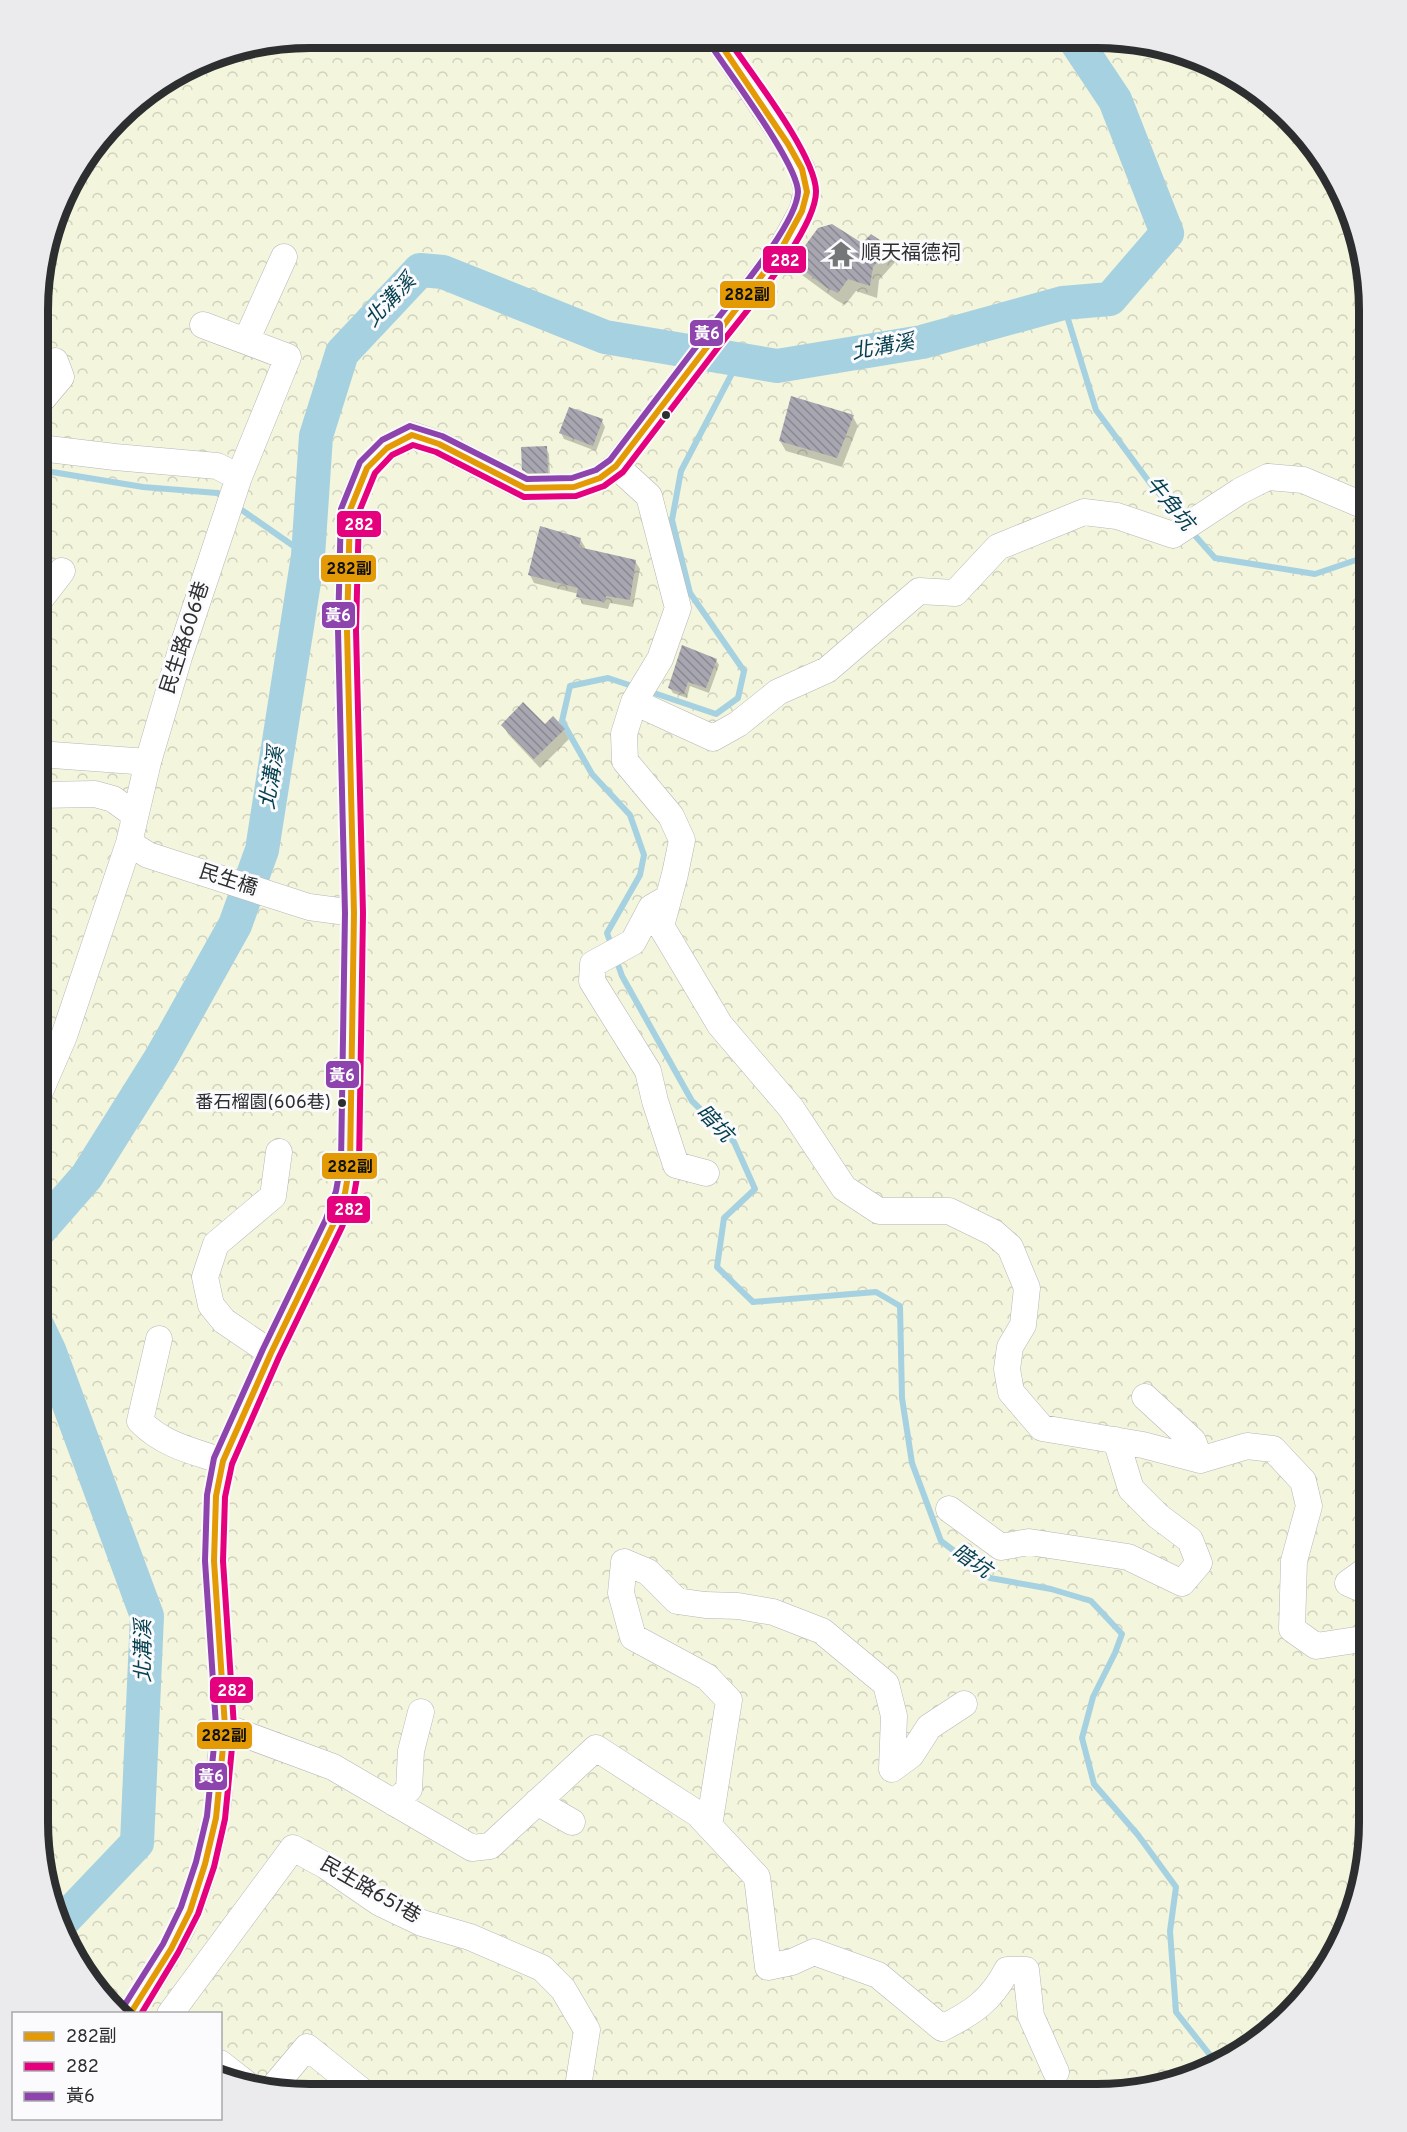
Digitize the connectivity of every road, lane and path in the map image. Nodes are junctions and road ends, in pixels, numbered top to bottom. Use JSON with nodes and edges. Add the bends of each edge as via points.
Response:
{"nodes":[{"id":1,"x":723,"y":48,"type":"edge"},
{"id":2,"x":284,"y":257,"type":"dead end"},
{"id":3,"x":203,"y":325,"type":"dead end"},
{"id":4,"x":246,"y":341,"type":"junction"},
{"id":5,"x":48,"y":363,"type":"edge"},
{"id":6,"x":48,"y":392,"type":"edge"},
{"id":7,"x":48,"y":449,"type":"edge"},
{"id":8,"x":616,"y":466,"type":"junction"},
{"id":9,"x":237,"y":483,"type":"junction"},
{"id":10,"x":1359,"y":504,"type":"edge"},
{"id":11,"x":62,"y":571,"type":"dead end"},
{"id":12,"x":48,"y":589,"type":"edge"},
{"id":13,"x":634,"y":702,"type":"junction"},
{"id":14,"x":48,"y":755,"type":"edge"},
{"id":15,"x":148,"y":762,"type":"junction"},
{"id":16,"x":48,"y":795,"type":"edge"},
{"id":17,"x":135,"y":815,"type":"junction"},
{"id":18,"x":139,"y":849,"type":"junction"},
{"id":19,"x":668,"y":897,"type":"junction"},
{"id":20,"x":354,"y":913,"type":"junction"},
{"id":21,"x":48,"y":1069,"type":"edge"},
{"id":22,"x":279,"y":1152,"type":"dead end"},
{"id":23,"x":706,"y":1173,"type":"dead end"},
{"id":24,"x":159,"y":1339,"type":"dead end"},
{"id":25,"x":272,"y":1353,"type":"junction"},
{"id":26,"x":1145,"y":1397,"type":"dead end"},
{"id":27,"x":1116,"y":1440,"type":"junction"},
{"id":28,"x":1200,"y":1460,"type":"junction"},
{"id":29,"x":223,"y":1461,"type":"junction"},
{"id":30,"x":949,"y":1509,"type":"dead end"},
{"id":31,"x":1359,"y":1575,"type":"edge"},
{"id":32,"x":1359,"y":1588,"type":"edge"},
{"id":33,"x":1359,"y":1640,"type":"edge"},
{"id":34,"x":964,"y":1704,"type":"dead end"},
{"id":35,"x":421,"y":1712,"type":"dead end"},
{"id":36,"x":225,"y":1727,"type":"junction"},
{"id":37,"x":537,"y":1802,"type":"junction"},
{"id":38,"x":394,"y":1803,"type":"junction"},
{"id":39,"x":572,"y":1822,"type":"dead end"},
{"id":40,"x":709,"y":1826,"type":"junction"},
{"id":41,"x":131,"y":2012,"type":"edge"},
{"id":42,"x":171,"y":2012,"type":"edge"},
{"id":43,"x":1056,"y":2072,"type":"dead end"},
{"id":44,"x":277,"y":2082,"type":"edge"},
{"id":45,"x":353,"y":2084,"type":"edge"},
{"id":46,"x":578,"y":2084,"type":"edge"}],
"edges":[{"from":1,"to":8,"type":"street","via":[[788,144],[802,169],[807,192],[802,211],[779,253]]},
{"from":2,"to":4,"type":"street"},
{"from":3,"to":4,"type":"street"},
{"from":4,"to":9,"type":"street","name":"民生路606巷","via":[[288,357]]},
{"from":5,"to":6,"type":"street","via":[[55,361],[61,377]]},
{"from":7,"to":9,"type":"street","via":[[217,466]]},
{"from":8,"to":13,"type":"street","via":[[649,496],[678,608],[660,659]]},
{"from":8,"to":20,"type":"street","via":[[600,478],[574,487],[525,488],[439,444],[412,435],[387,448],[367,468],[350,510],[347,630]]},
{"from":9,"to":15,"type":"street","name":"民生路606巷"},
{"from":10,"to":13,"type":"street","via":[[1303,480],[1268,477],[1173,535],[1117,516],[1084,512],[999,547],[955,593],[919,591],[827,670],[778,692],[738,724],[713,738]]},
{"from":11,"to":12,"type":"street"},
{"from":13,"to":19,"type":"street","via":[[624,734],[625,761],[671,816],[682,840]]},
{"from":14,"to":15,"type":"street"},
{"from":15,"to":17,"type":"street","name":"民生路606巷"},
{"from":16,"to":17,"type":"street","via":[[95,794],[113,799]]},
{"from":17,"to":18,"type":"street","name":"民生路606巷"},
{"from":18,"to":20,"type":"street","name":"民生橋","via":[[309,907]]},
{"from":18,"to":21,"type":"street","name":"民生路606巷"},
{"from":19,"to":23,"type":"street","via":[[651,908],[633,942],[593,964],[592,981],[648,1071],[676,1165]]},
{"from":19,"to":27,"type":"street","via":[[661,926],[720,1025],[791,1108],[844,1188],[879,1211],[949,1211],[994,1233],[1010,1247],[1027,1288],[1023,1325],[1010,1347],[1007,1369],[1011,1392],[1042,1428]]},
{"from":20,"to":25,"type":"street","via":[[350,1164],[345,1193]]},
{"from":22,"to":25,"type":"street","via":[[273,1196],[216,1244],[206,1276],[211,1305],[224,1321]]},
{"from":24,"to":29,"type":"street","via":[[140,1421],[152,1434],[172,1444]]},
{"from":25,"to":29,"type":"street"},
{"from":26,"to":28,"type":"street","via":[[1193,1440]]},
{"from":27,"to":28,"type":"street"},
{"from":27,"to":30,"type":"street","via":[[1131,1489],[1190,1540],[1199,1563],[1182,1583],[1128,1557],[1029,1542],[1001,1547]]},
{"from":28,"to":33,"type":"street","via":[[1247,1446],[1273,1449],[1303,1481],[1309,1506],[1294,1561],[1292,1629],[1316,1647]]},
{"from":29,"to":36,"type":"street","via":[[216,1496],[214,1561]]},
{"from":31,"to":32,"type":"street","via":[[1348,1583]]},
{"from":34,"to":40,"type":"street","via":[[929,1727],[911,1755],[892,1769],[894,1716],[886,1684],[822,1631],[773,1612],[677,1601],[648,1572],[624,1562],[621,1593],[633,1637],[707,1677],[729,1700]]},
{"from":35,"to":38,"type":"street","via":[[411,1751],[409,1789]]},
{"from":36,"to":38,"type":"street","via":[[333,1767]]},
{"from":36,"to":41,"type":"street","via":[[220,1744],[217,1816],[197,1888],[176,1939]]},
{"from":37,"to":38,"type":"street","via":[[489,1846],[472,1848]]},
{"from":37,"to":39,"type":"street"},
{"from":37,"to":40,"type":"street","via":[[596,1748]]},
{"from":40,"to":43,"type":"street","via":[[757,1877],[768,1967],[814,1952],[878,1975],[942,2028],[972,2013],[996,1990],[1007,1970],[1026,1970],[1031,2016]]},
{"from":42,"to":46,"type":"street","name":"民生路651巷","via":[[293,1848],[381,1903],[422,1923],[470,1937],[542,1968],[564,1989],[587,2030]]},
{"from":44,"to":45,"type":"street","via":[[307,2047]]}]}
